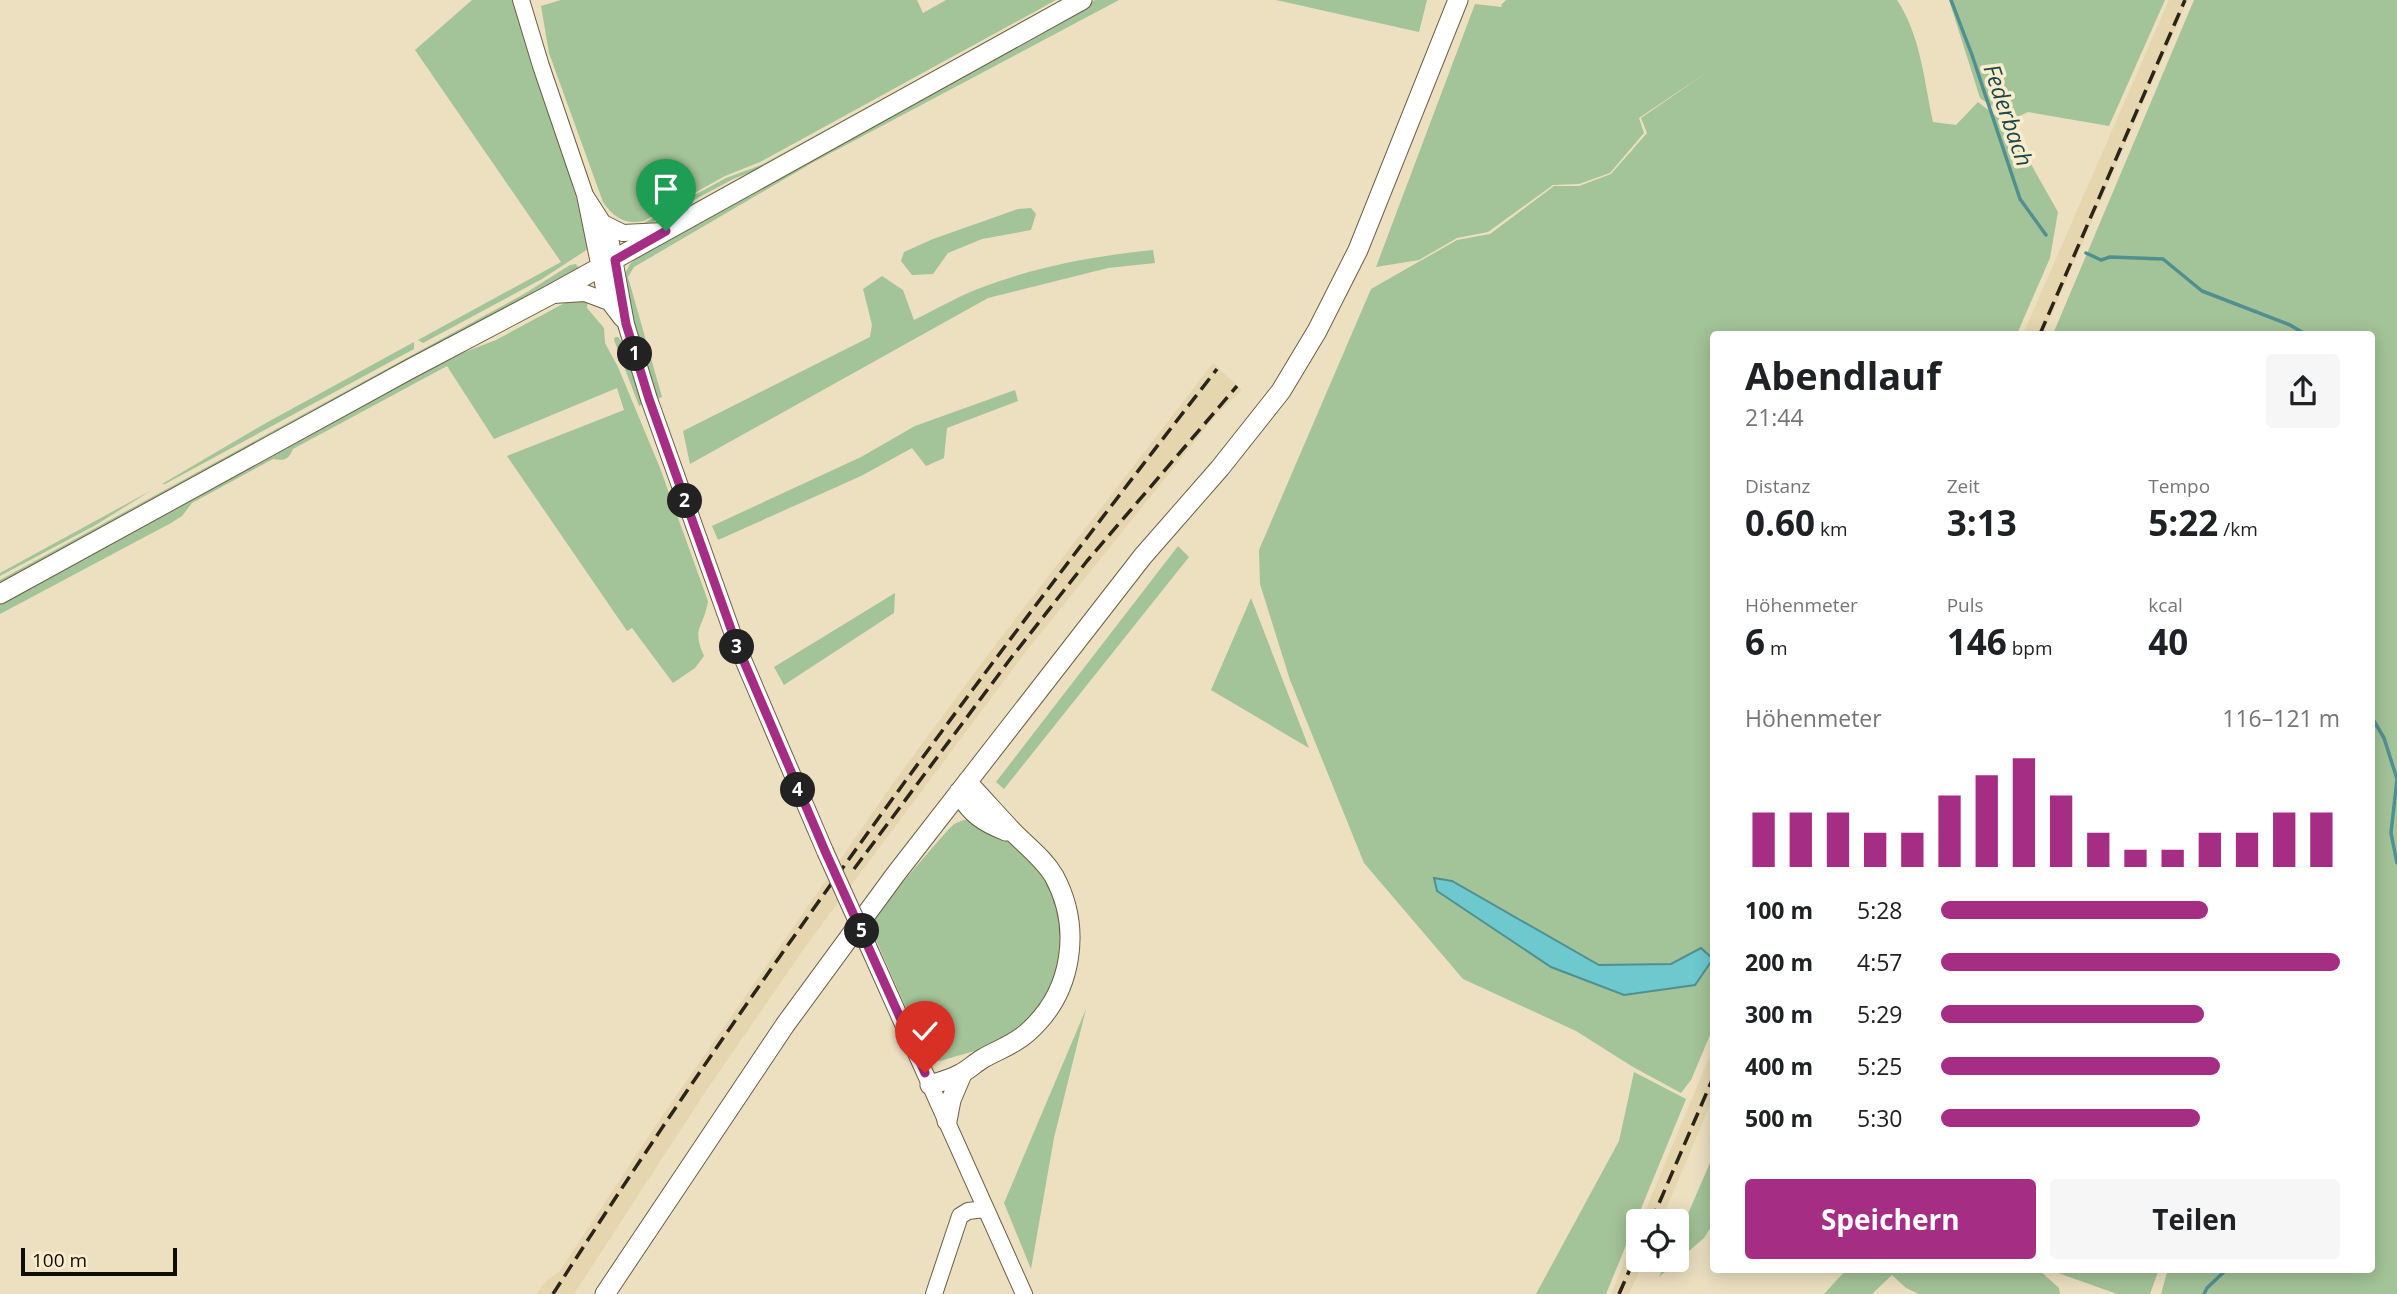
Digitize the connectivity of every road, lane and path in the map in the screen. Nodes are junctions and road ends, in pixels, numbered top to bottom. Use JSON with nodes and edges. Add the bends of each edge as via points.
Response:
{"nodes":[{"id":1,"x":521,"y":0,"type":"edge"},
{"id":2,"x":1082,"y":0,"type":"edge"},
{"id":3,"x":1458,"y":0,"type":"edge"},
{"id":4,"x":585,"y":195,"type":"junction"},
{"id":5,"x":603,"y":223,"type":"junction"},
{"id":6,"x":666,"y":231,"type":"junction"},
{"id":7,"x":607,"y":264,"type":"junction"},
{"id":8,"x":551,"y":295,"type":"junction"},
{"id":9,"x":609,"y":302,"type":"junction"},
{"id":10,"x":626,"y":324,"type":"junction"},
{"id":11,"x":0,"y":594,"type":"edge"},
{"id":12,"x":963,"y":787,"type":"junction"},
{"id":13,"x":979,"y":818,"type":"junction"},
{"id":14,"x":933,"y":825,"type":"junction"},
{"id":15,"x":1017,"y":835,"type":"junction"},
{"id":16,"x":982,"y":1059,"type":"junction"},
{"id":17,"x":962,"y":1074,"type":"junction"},
{"id":18,"x":928,"y":1079,"type":"junction"},
{"id":19,"x":947,"y":1121,"type":"junction"},
{"id":20,"x":985,"y":1209,"type":"junction"},
{"id":21,"x":605,"y":1294,"type":"edge"},
{"id":22,"x":934,"y":1294,"type":"edge"},
{"id":23,"x":1024,"y":1294,"type":"edge"}],
"edges":[{"from":1,"to":4,"type":"street"},
{"from":2,"to":6,"type":"main road"},
{"from":3,"to":12,"type":"main road","via":[[1358,250],[1281,391],[1143,556]]},
{"from":4,"to":5,"type":"street"},
{"from":4,"to":7,"type":"street"},
{"from":5,"to":6,"type":"street","via":[[629,234]]},
{"from":5,"to":7,"type":"street"},
{"from":6,"to":7,"type":"main road"},
{"from":7,"to":8,"type":"main road"},
{"from":7,"to":9,"type":"street"},
{"from":7,"to":10,"type":"street"},
{"from":8,"to":9,"type":"street","via":[[585,293]]},
{"from":8,"to":11,"type":"main road"},
{"from":9,"to":10,"type":"street"},
{"from":10,"to":18,"type":"street","bridge":true,"via":[[736,643]]},
{"from":12,"to":13,"type":"main road","via":[[969,810]]},
{"from":12,"to":14,"type":"main road"},
{"from":12,"to":15,"type":"main road"},
{"from":13,"to":14,"type":"main road"},
{"from":13,"to":15,"type":"main road"},
{"from":14,"to":21,"type":"main road","via":[[785,1024]]},
{"from":15,"to":16,"type":"main road","via":[[1052,874],[1065,899],[1070,950],[1066,972],[1047,1012],[1027,1033]]},
{"from":16,"to":17,"type":"main road"},
{"from":16,"to":18,"type":"main road"},
{"from":17,"to":18,"type":"main road"},
{"from":17,"to":19,"type":"main road"},
{"from":18,"to":19,"type":"street"},
{"from":19,"to":20,"type":"street"},
{"from":20,"to":22,"type":"street","via":[[954,1233]]},
{"from":20,"to":23,"type":"street"}]}
